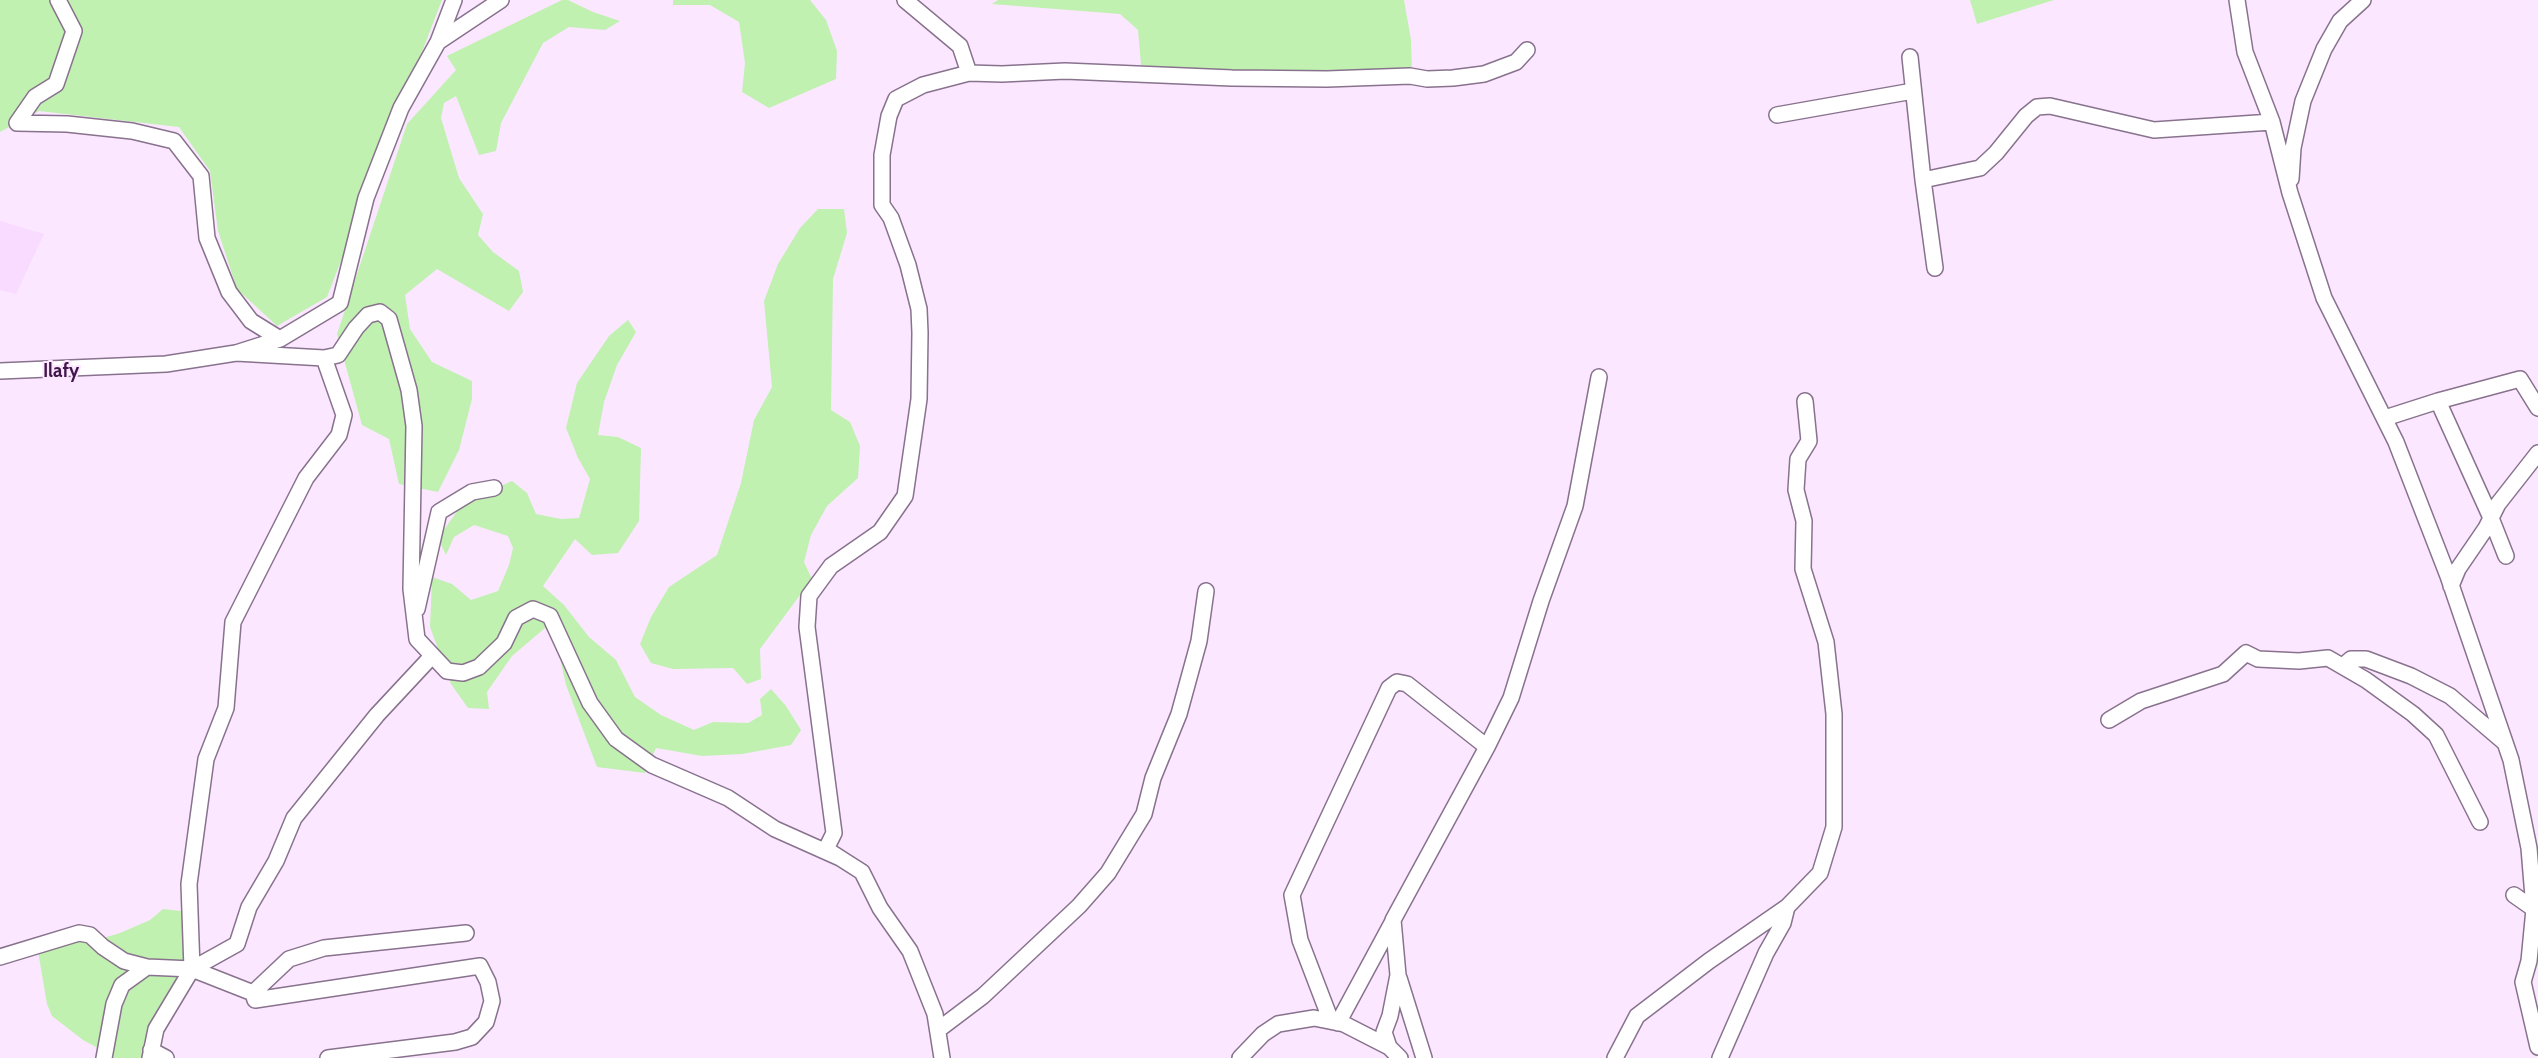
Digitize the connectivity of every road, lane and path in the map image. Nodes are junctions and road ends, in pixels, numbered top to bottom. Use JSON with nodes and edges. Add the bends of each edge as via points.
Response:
{"nodes":[{"id":1,"x":58,"y":0,"type":"edge"},
{"id":2,"x":454,"y":0,"type":"edge"},
{"id":3,"x":500,"y":0,"type":"edge"},
{"id":4,"x":906,"y":0,"type":"edge"},
{"id":5,"x":2238,"y":0,"type":"edge"},
{"id":6,"x":2362,"y":0,"type":"edge"},
{"id":7,"x":438,"y":42,"type":"junction"},
{"id":8,"x":1527,"y":50,"type":"dead end"},
{"id":9,"x":1910,"y":58,"type":"dead end"},
{"id":10,"x":969,"y":73,"type":"junction"},
{"id":11,"x":1913,"y":91,"type":"junction"},
{"id":12,"x":1777,"y":115,"type":"dead end"},
{"id":13,"x":2272,"y":122,"type":"junction"},
{"id":14,"x":1923,"y":180,"type":"junction"},
{"id":15,"x":2290,"y":193,"type":"junction"},
{"id":16,"x":1935,"y":268,"type":"dead end"},
{"id":17,"x":280,"y":339,"type":"junction"},
{"id":18,"x":236,"y":353,"type":"junction"},
{"id":19,"x":324,"y":358,"type":"junction"},
{"id":20,"x":0,"y":371,"type":"edge"},
{"id":21,"x":1599,"y":377,"type":"dead end"},
{"id":22,"x":1805,"y":401,"type":"dead end"},
{"id":23,"x":2438,"y":401,"type":"junction"},
{"id":24,"x":2538,"y":408,"type":"edge"},
{"id":25,"x":2385,"y":418,"type":"junction"},
{"id":26,"x":2538,"y":453,"type":"edge"},
{"id":27,"x":494,"y":488,"type":"dead end"},
{"id":28,"x":2492,"y":518,"type":"junction"},
{"id":29,"x":2506,"y":556,"type":"dead end"},
{"id":30,"x":2451,"y":586,"type":"junction"},
{"id":31,"x":1206,"y":591,"type":"dead end"},
{"id":32,"x":414,"y":623,"type":"junction"},
{"id":33,"x":432,"y":656,"type":"junction"},
{"id":34,"x":2343,"y":666,"type":"junction"},
{"id":35,"x":2109,"y":720,"type":"dead end"},
{"id":36,"x":2505,"y":743,"type":"junction"},
{"id":37,"x":1487,"y":747,"type":"junction"},
{"id":38,"x":2480,"y":822,"type":"dead end"},
{"id":39,"x":840,"y":858,"type":"junction"},
{"id":40,"x":2535,"y":892,"type":"edge"},
{"id":41,"x":2514,"y":895,"type":"dead end"},
{"id":42,"x":1787,"y":907,"type":"junction"},
{"id":43,"x":2534,"y":909,"type":"junction"},
{"id":44,"x":1393,"y":920,"type":"junction"},
{"id":45,"x":466,"y":933,"type":"dead end"},
{"id":46,"x":0,"y":957,"type":"edge"},
{"id":47,"x":147,"y":967,"type":"junction"},
{"id":48,"x":192,"y":969,"type":"junction"},
{"id":49,"x":1398,"y":975,"type":"junction"},
{"id":50,"x":253,"y":993,"type":"junction"},
{"id":51,"x":1334,"y":1022,"type":"junction"},
{"id":52,"x":938,"y":1030,"type":"junction"},
{"id":53,"x":1389,"y":1047,"type":"junction"},
{"id":54,"x":2538,"y":1047,"type":"edge"},
{"id":55,"x":151,"y":1054,"type":"edge"},
{"id":56,"x":104,"y":1058,"type":"edge"},
{"id":57,"x":166,"y":1058,"type":"edge"},
{"id":58,"x":328,"y":1058,"type":"edge"},
{"id":59,"x":942,"y":1058,"type":"edge"},
{"id":60,"x":1240,"y":1058,"type":"edge"},
{"id":61,"x":1400,"y":1058,"type":"edge"},
{"id":62,"x":1424,"y":1058,"type":"edge"},
{"id":63,"x":1615,"y":1058,"type":"edge"},
{"id":64,"x":1720,"y":1058,"type":"edge"}],
"edges":[{"from":1,"to":17,"type":"street","via":[[74,30],[56,84],[35,97],[17,123],[132,131],[174,141],[201,176],[207,238],[229,292],[251,321]]},
{"from":2,"to":7,"type":"street"},
{"from":3,"to":7,"type":"street"},
{"from":4,"to":10,"type":"street","via":[[960,46]]},
{"from":5,"to":13,"type":"street","via":[[2245,52]]},
{"from":6,"to":15,"type":"street","via":[[2340,21],[2324,49],[2303,101],[2293,148]]},
{"from":7,"to":17,"type":"street","via":[[401,108],[366,198],[340,303]]},
{"from":8,"to":10,"type":"street","via":[[1516,62],[1484,74],[1427,79],[1410,76],[1327,80],[1232,78],[1065,71]]},
{"from":9,"to":11,"type":"street"},
{"from":10,"to":39,"type":"street","via":[[923,85],[896,99],[888,116],[882,156],[882,205],[891,218],[908,265],[919,309],[919,399],[904,496],[880,532],[831,566],[809,596],[807,627],[834,833],[826,849]]},
{"from":11,"to":12,"type":"street"},
{"from":11,"to":14,"type":"street"},
{"from":13,"to":14,"type":"street","via":[[2154,130],[2050,106],[2037,107],[1980,168]]},
{"from":13,"to":15,"type":"street"},
{"from":14,"to":16,"type":"street"},
{"from":15,"to":25,"type":"street","via":[[2324,298]]},
{"from":17,"to":18,"type":"street"},
{"from":18,"to":19,"type":"street"},
{"from":18,"to":20,"type":"street","via":[[166,364]]},
{"from":19,"to":32,"type":"street","via":[[338,355],[368,315],[380,312],[389,319],[409,390],[414,426],[411,589]]},
{"from":19,"to":48,"type":"street","via":[[344,415],[339,435],[306,478],[233,622],[226,708],[206,759],[189,884]]},
{"from":21,"to":37,"type":"street","via":[[1575,506],[1511,698]]},
{"from":22,"to":42,"type":"street","via":[[1809,440],[1798,459],[1796,490],[1804,521],[1802,569],[1826,642],[1834,714],[1834,827],[1820,872]]},
{"from":23,"to":24,"type":"street","via":[[2520,380]]},
{"from":23,"to":25,"type":"street"},
{"from":23,"to":28,"type":"street"},
{"from":25,"to":30,"type":"street"},
{"from":26,"to":28,"type":"street","via":[[2498,504]]},
{"from":27,"to":32,"type":"street","via":[[472,492],[439,512]]},
{"from":28,"to":29,"type":"street"},
{"from":28,"to":30,"type":"street","via":[[2458,569]]},
{"from":30,"to":36,"type":"street"},
{"from":31,"to":52,"type":"street","via":[[1199,641],[1179,714],[1153,778],[1144,814],[1108,873],[1079,906],[983,996]]},
{"from":32,"to":33,"type":"street","via":[[417,639]]},
{"from":33,"to":39,"type":"street","via":[[447,670],[463,673],[479,667],[504,643],[516,618],[533,609],[550,616],[590,703],[616,740],[652,765],[728,798],[775,829]]},
{"from":33,"to":48,"type":"street","via":[[377,715],[294,818],[276,861],[249,907],[237,944]]},
{"from":34,"to":35,"type":"street","via":[[2328,658],[2299,661],[2258,659],[2246,653],[2223,674],[2163,692]]},
{"from":34,"to":36,"type":"street","via":[[2351,659],[2366,659],[2411,676],[2450,696]]},
{"from":34,"to":38,"type":"street","via":[[2413,714],[2436,735]]},
{"from":36,"to":40,"type":"street","via":[[2524,820]]},
{"from":37,"to":44,"type":"street"},
{"from":37,"to":51,"type":"street","via":[[1407,684],[1397,682],[1390,688],[1292,895],[1300,940]]},
{"from":39,"to":52,"type":"street","via":[[862,872],[880,908],[910,951],[935,1014]]},
{"from":40,"to":43,"type":"street"},
{"from":41,"to":43,"type":"street"},
{"from":42,"to":63,"type":"street","via":[[1708,961],[1637,1016]]},
{"from":42,"to":64,"type":"street","via":[[1783,924],[1766,953]]},
{"from":43,"to":54,"type":"street","via":[[2529,961],[2523,982]]},
{"from":44,"to":49,"type":"street"},
{"from":44,"to":51,"type":"street"},
{"from":45,"to":50,"type":"street","via":[[324,948],[289,959]]},
{"from":46,"to":47,"type":"street","via":[[79,933],[90,935],[124,961]]},
{"from":47,"to":48,"type":"street"},
{"from":47,"to":56,"type":"street","via":[[122,985],[114,1004]]},
{"from":48,"to":50,"type":"street"},
{"from":48,"to":55,"type":"street","via":[[156,1029]]},
{"from":49,"to":53,"type":"street","via":[[1384,1032]]},
{"from":49,"to":62,"type":"street"},
{"from":50,"to":58,"type":"street","via":[[255,1000],[480,966],[492,1001],[486,1022],[472,1037]]},
{"from":51,"to":53,"type":"street"},
{"from":51,"to":60,"type":"street","via":[[1314,1018],[1278,1024],[1263,1034]]},
{"from":52,"to":59,"type":"street"},
{"from":53,"to":61,"type":"street"},
{"from":55,"to":57,"type":"street"}]}
